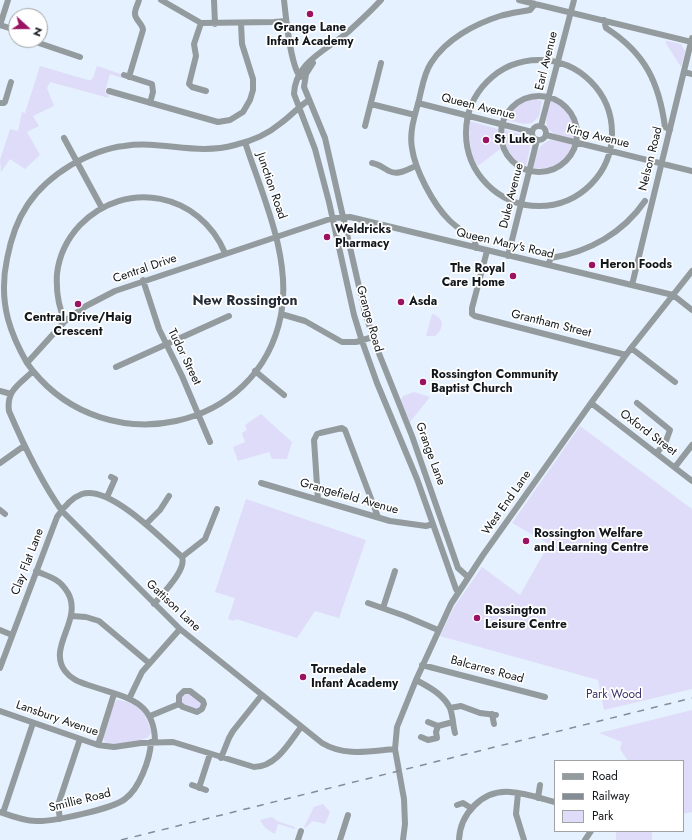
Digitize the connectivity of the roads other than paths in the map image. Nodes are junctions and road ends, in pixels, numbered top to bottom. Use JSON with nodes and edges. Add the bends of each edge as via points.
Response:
{"nodes":[{"id":1,"x":8,"y":0,"type":"edge"},
{"id":2,"x":139,"y":0,"type":"edge"},
{"id":3,"x":161,"y":0,"type":"edge"},
{"id":4,"x":214,"y":0,"type":"edge"},
{"id":5,"x":284,"y":0,"type":"edge"},
{"id":6,"x":382,"y":0,"type":"edge"},
{"id":7,"x":519,"y":0,"type":"edge"},
{"id":8,"x":574,"y":0,"type":"edge"},
{"id":9,"x":535,"y":4,"type":"junction"},
{"id":10,"x":571,"y":13,"type":"junction"},
{"id":11,"x":604,"y":20,"type":"junction"},
{"id":12,"x":286,"y":21,"type":"junction"},
{"id":13,"x":201,"y":23,"type":"junction"},
{"id":14,"x":241,"y":23,"type":"junction"},
{"id":15,"x":215,"y":24,"type":"junction"},
{"id":16,"x":0,"y":25,"type":"edge"},
{"id":17,"x":692,"y":41,"type":"edge"},
{"id":18,"x":48,"y":46,"type":"edge"},
{"id":19,"x":80,"y":57,"type":"dead end"},
{"id":20,"x":294,"y":62,"type":"junction"},
{"id":21,"x":381,"y":63,"type":"dead end"},
{"id":22,"x":558,"y":64,"type":"junction"},
{"id":23,"x":308,"y":65,"type":"junction"},
{"id":24,"x":684,"y":72,"type":"junction"},
{"id":25,"x":692,"y":74,"type":"edge"},
{"id":26,"x":298,"y":75,"type":"junction"},
{"id":27,"x":304,"y":80,"type":"junction"},
{"id":28,"x":11,"y":82,"type":"dead end"},
{"id":29,"x":110,"y":91,"type":"dead end"},
{"id":30,"x":206,"y":91,"type":"dead end"},
{"id":31,"x":549,"y":97,"type":"junction"},
{"id":32,"x":309,"y":100,"type":"junction"},
{"id":33,"x":0,"y":102,"type":"edge"},
{"id":34,"x":150,"y":103,"type":"junction"},
{"id":35,"x":418,"y":103,"type":"junction"},
{"id":36,"x":371,"y":104,"type":"junction"},
{"id":37,"x":298,"y":107,"type":"junction"},
{"id":38,"x":415,"y":115,"type":"junction"},
{"id":39,"x":466,"y":115,"type":"junction"},
{"id":40,"x":502,"y":124,"type":"junction"},
{"id":41,"x":365,"y":126,"type":"dead end"},
{"id":42,"x":541,"y":126,"type":"junction"},
{"id":43,"x":670,"y":130,"type":"junction"},
{"id":44,"x":532,"y":132,"type":"junction"},
{"id":45,"x":546,"y":135,"type":"junction"},
{"id":46,"x":64,"y":138,"type":"dead end"},
{"id":47,"x":537,"y":140,"type":"junction"},
{"id":48,"x":244,"y":142,"type":"junction"},
{"id":49,"x":576,"y":142,"type":"junction"},
{"id":50,"x":610,"y":151,"type":"junction"},
{"id":51,"x":77,"y":161,"type":"junction"},
{"id":52,"x":372,"y":163,"type":"dead end"},
{"id":53,"x":661,"y":163,"type":"junction"},
{"id":54,"x":416,"y":166,"type":"junction"},
{"id":55,"x":530,"y":171,"type":"junction"},
{"id":56,"x":692,"y":171,"type":"edge"},
{"id":57,"x":645,"y":201,"type":"dead end"},
{"id":58,"x":521,"y":204,"type":"junction"},
{"id":59,"x":102,"y":208,"type":"junction"},
{"id":60,"x":342,"y":216,"type":"junction"},
{"id":61,"x":332,"y":218,"type":"junction"},
{"id":62,"x":276,"y":236,"type":"junction"},
{"id":63,"x":476,"y":248,"type":"junction"},
{"id":64,"x":487,"y":251,"type":"junction"},
{"id":65,"x":225,"y":253,"type":"junction"},
{"id":66,"x":508,"y":256,"type":"junction"},
{"id":67,"x":343,"y":264,"type":"junction"},
{"id":68,"x":548,"y":265,"type":"junction"},
{"id":69,"x":354,"y":269,"type":"junction"},
{"id":70,"x":692,"y":271,"type":"edge"},
{"id":71,"x":143,"y":280,"type":"junction"},
{"id":72,"x":632,"y":285,"type":"junction"},
{"id":73,"x":673,"y":295,"type":"junction"},
{"id":74,"x":350,"y":296,"type":"junction"},
{"id":75,"x":692,"y":310,"type":"edge"},
{"id":76,"x":281,"y":314,"type":"junction"},
{"id":77,"x":229,"y":316,"type":"dead end"},
{"id":78,"x":65,"y":321,"type":"junction"},
{"id":79,"x":373,"y":337,"type":"junction"},
{"id":80,"x":362,"y":341,"type":"junction"},
{"id":81,"x":166,"y":344,"type":"junction"},
{"id":82,"x":631,"y":348,"type":"junction"},
{"id":83,"x":626,"y":355,"type":"junction"},
{"id":84,"x":27,"y":363,"type":"junction"},
{"id":85,"x":116,"y":367,"type":"dead end"},
{"id":86,"x":33,"y":371,"type":"junction"},
{"id":87,"x":255,"y":371,"type":"junction"},
{"id":88,"x":675,"y":382,"type":"dead end"},
{"id":89,"x":0,"y":391,"type":"edge"},
{"id":90,"x":10,"y":394,"type":"junction"},
{"id":91,"x":284,"y":395,"type":"dead end"},
{"id":92,"x":591,"y":403,"type":"junction"},
{"id":93,"x":637,"y":403,"type":"dead end"},
{"id":94,"x":198,"y":414,"type":"junction"},
{"id":95,"x":412,"y":436,"type":"junction"},
{"id":96,"x":401,"y":440,"type":"junction"},
{"id":97,"x":210,"y":442,"type":"dead end"},
{"id":98,"x":692,"y":445,"type":"edge"},
{"id":99,"x":24,"y":446,"type":"junction"},
{"id":100,"x":657,"y":454,"type":"junction"},
{"id":101,"x":0,"y":462,"type":"edge"},
{"id":102,"x":675,"y":467,"type":"junction"},
{"id":103,"x":111,"y":478,"type":"dead end"},
{"id":104,"x":692,"y":481,"type":"edge"},
{"id":105,"x":261,"y":483,"type":"dead end"},
{"id":106,"x":169,"y":496,"type":"dead end"},
{"id":107,"x":107,"y":497,"type":"junction"},
{"id":108,"x":318,"y":500,"type":"junction"},
{"id":109,"x":217,"y":509,"type":"dead end"},
{"id":110,"x":62,"y":511,"type":"junction"},
{"id":111,"x":378,"y":517,"type":"junction"},
{"id":112,"x":442,"y":523,"type":"junction"},
{"id":113,"x":146,"y":524,"type":"junction"},
{"id":114,"x":433,"y":526,"type":"junction"},
{"id":115,"x":182,"y":556,"type":"junction"},
{"id":116,"x":36,"y":571,"type":"junction"},
{"id":117,"x":395,"y":571,"type":"dead end"},
{"id":118,"x":468,"y":577,"type":"junction"},
{"id":119,"x":458,"y":592,"type":"junction"},
{"id":120,"x":368,"y":603,"type":"dead end"},
{"id":121,"x":154,"y":604,"type":"junction"},
{"id":122,"x":383,"y":608,"type":"junction"},
{"id":123,"x":72,"y":616,"type":"junction"},
{"id":124,"x":180,"y":629,"type":"junction"},
{"id":125,"x":0,"y":630,"type":"edge"},
{"id":126,"x":438,"y":630,"type":"junction"},
{"id":127,"x":12,"y":635,"type":"junction"},
{"id":128,"x":149,"y":663,"type":"junction"},
{"id":129,"x":422,"y":665,"type":"junction"},
{"id":130,"x":0,"y":668,"type":"edge"},
{"id":131,"x":416,"y":680,"type":"junction"},
{"id":132,"x":114,"y":694,"type":"junction"},
{"id":133,"x":261,"y":696,"type":"junction"},
{"id":134,"x":545,"y":697,"type":"dead end"},
{"id":135,"x":129,"y":699,"type":"junction"},
{"id":136,"x":179,"y":704,"type":"dead end"},
{"id":137,"x":450,"y":708,"type":"junction"},
{"id":138,"x":0,"y":711,"type":"edge"},
{"id":139,"x":150,"y":716,"type":"junction"},
{"id":140,"x":428,"y":722,"type":"dead end"},
{"id":141,"x":453,"y":722,"type":"junction"},
{"id":142,"x":34,"y":723,"type":"junction"},
{"id":143,"x":494,"y":724,"type":"dead end"},
{"id":144,"x":438,"y":726,"type":"junction"},
{"id":145,"x":301,"y":727,"type":"junction"},
{"id":146,"x":455,"y":733,"type":"dead end"},
{"id":147,"x":421,"y":737,"type":"dead end"},
{"id":148,"x":80,"y":739,"type":"junction"},
{"id":149,"x":153,"y":742,"type":"junction"},
{"id":150,"x":98,"y":745,"type":"junction"},
{"id":151,"x":395,"y":749,"type":"junction"},
{"id":152,"x":210,"y":754,"type":"junction"},
{"id":153,"x":221,"y":758,"type":"junction"},
{"id":154,"x":192,"y":786,"type":"dead end"},
{"id":155,"x":540,"y":786,"type":"dead end"},
{"id":156,"x":199,"y":788,"type":"junction"},
{"id":157,"x":206,"y":790,"type":"dead end"},
{"id":158,"x":518,"y":793,"type":"junction"},
{"id":159,"x":538,"y":798,"type":"junction"},
{"id":160,"x":554,"y":802,"type":"edge"},
{"id":161,"x":457,"y":805,"type":"dead end"},
{"id":162,"x":471,"y":808,"type":"junction"},
{"id":163,"x":2,"y":812,"type":"edge"},
{"id":164,"x":348,"y":816,"type":"dead end"},
{"id":165,"x":60,"y":819,"type":"junction"},
{"id":166,"x":301,"y":831,"type":"dead end"},
{"id":167,"x":298,"y":840,"type":"edge"},
{"id":168,"x":340,"y":840,"type":"edge"},
{"id":169,"x":403,"y":840,"type":"edge"},
{"id":170,"x":459,"y":840,"type":"edge"},
{"id":171,"x":524,"y":840,"type":"edge"}],
"edges":[{"from":1,"to":16,"type":"street"},
{"from":2,"to":34,"type":"street","via":[[135,16],[143,30],[127,76],[152,84]]},
{"from":3,"to":13,"type":"street"},
{"from":4,"to":15,"type":"street"},
{"from":5,"to":12,"type":"street"},
{"from":6,"to":23,"type":"street"},
{"from":7,"to":9,"type":"street"},
{"from":8,"to":10,"type":"street","name":"Earl Avenue"},
{"from":9,"to":10,"type":"street"},
{"from":9,"to":35,"type":"street","via":[[530,10],[486,21],[452,41],[430,64]]},
{"from":10,"to":11,"type":"street"},
{"from":10,"to":22,"type":"street","name":"Earl Avenue"},
{"from":11,"to":17,"type":"street"},
{"from":11,"to":43,"type":"street","via":[[606,28],[623,40],[651,75],[660,98],[665,127]]},
{"from":12,"to":14,"type":"street"},
{"from":12,"to":20,"type":"street"},
{"from":13,"to":15,"type":"street"},
{"from":13,"to":30,"type":"street","via":[[194,44],[196,56],[189,84]]},
{"from":14,"to":15,"type":"street"},
{"from":14,"to":34,"type":"street","via":[[242,44],[254,84],[250,100],[243,112],[230,120],[218,122]]},
{"from":17,"to":24,"type":"street","name":"Nelson Road"},
{"from":18,"to":19,"type":"street"},
{"from":20,"to":23,"type":"street"},
{"from":20,"to":26,"type":"street"},
{"from":21,"to":36,"type":"street"},
{"from":22,"to":31,"type":"street","name":"Earl Avenue"},
{"from":22,"to":39,"type":"street","via":[[520,64],[496,73],[481,88]]},
{"from":22,"to":50,"type":"street","via":[[584,78],[602,97],[612,119],[613,139]]},
{"from":23,"to":26,"type":"street","name":"Grange Road"},
{"from":23,"to":27,"type":"street"},
{"from":24,"to":25,"type":"street"},
{"from":24,"to":43,"type":"street","name":"Nelson Road"},
{"from":26,"to":27,"type":"street"},
{"from":26,"to":37,"type":"street","name":"Grange Road","via":[[294,94]]},
{"from":27,"to":32,"type":"street","name":"Grange Lane"},
{"from":28,"to":33,"type":"street","via":[[5,102]]},
{"from":29,"to":34,"type":"street"},
{"from":31,"to":40,"type":"street","via":[[528,97],[519,101],[507,113]]},
{"from":31,"to":42,"type":"street","name":"Earl Avenue"},
{"from":31,"to":49,"type":"street","via":[[560,102],[570,113],[576,128]]},
{"from":32,"to":37,"type":"street"},
{"from":32,"to":60,"type":"street","name":"Grange Lane","via":[[325,138]]},
{"from":35,"to":38,"type":"street"},
{"from":35,"to":39,"type":"street","name":"Queen Avenue"},
{"from":36,"to":38,"type":"street"},
{"from":36,"to":41,"type":"street"},
{"from":37,"to":48,"type":"street","via":[[275,128]]},
{"from":37,"to":61,"type":"street","name":"Grange Road","via":[[315,149]]},
{"from":38,"to":54,"type":"street","via":[[411,147]]},
{"from":39,"to":40,"type":"street","name":"Queen Avenue"},
{"from":39,"to":58,"type":"street","via":[[467,148],[481,178],[492,188]]},
{"from":40,"to":44,"type":"street","name":"Queen Avenue"},
{"from":40,"to":55,"type":"street","via":[[501,138],[506,154],[518,167]]},
{"from":42,"to":44,"type":"street"},
{"from":42,"to":45,"type":"street"},
{"from":43,"to":53,"type":"street","name":"Nelson Road"},
{"from":44,"to":47,"type":"street","via":[[533,138]]},
{"from":45,"to":47,"type":"street","via":[[543,139]]},
{"from":45,"to":49,"type":"street","name":"King Avenue"},
{"from":46,"to":51,"type":"street"},
{"from":47,"to":55,"type":"street","name":"Duke Avenue"},
{"from":48,"to":51,"type":"street","via":[[209,150],[145,144],[123,146]]},
{"from":48,"to":62,"type":"street","name":"Junction Road"},
{"from":49,"to":50,"type":"street","name":"King Avenue"},
{"from":49,"to":55,"type":"street","via":[[571,155],[562,164],[545,172]]},
{"from":50,"to":53,"type":"street","name":"King Avenue"},
{"from":50,"to":58,"type":"street","via":[[604,169],[580,192],[553,203]]},
{"from":51,"to":59,"type":"street"},
{"from":51,"to":84,"type":"street","via":[[54,175],[32,198],[18,222],[8,251],[4,279],[5,306],[15,339]]},
{"from":52,"to":54,"type":"street","via":[[380,164],[395,173]]},
{"from":53,"to":56,"type":"street","name":"King Avenue"},
{"from":53,"to":72,"type":"street","name":"Nelson Road"},
{"from":54,"to":63,"type":"street","via":[[440,210],[475,240]]},
{"from":55,"to":58,"type":"street","name":"Duke Avenue"},
{"from":57,"to":68,"type":"street","via":[[629,221],[607,238],[583,250],[551,258]]},
{"from":58,"to":66,"type":"street","name":"Duke Avenue"},
{"from":59,"to":65,"type":"street","via":[[138,197],[171,202],[187,209],[207,224],[217,236]]},
{"from":59,"to":78,"type":"street","via":[[77,228],[61,256],[57,291],[58,304]]},
{"from":60,"to":61,"type":"street","name":"Queen Mary's Road"},
{"from":60,"to":63,"type":"street","name":"Queen Mary's Road"},
{"from":60,"to":69,"type":"street","name":"Grange Lane"},
{"from":61,"to":62,"type":"street","name":"Central Drive"},
{"from":61,"to":67,"type":"street","name":"Grange Road"},
{"from":62,"to":65,"type":"street","name":"Central Drive"},
{"from":62,"to":76,"type":"street","name":"Junction Road","via":[[283,291]]},
{"from":63,"to":64,"type":"street","name":"Queen Mary's Road"},
{"from":64,"to":66,"type":"street","name":"Queen Mary's Road"},
{"from":64,"to":83,"type":"street","name":"Grantham Street","via":[[471,314]]},
{"from":65,"to":71,"type":"street","name":"Central Drive"},
{"from":66,"to":68,"type":"street","name":"Queen Mary's Road"},
{"from":67,"to":69,"type":"street"},
{"from":67,"to":74,"type":"street","name":"Grange Road"},
{"from":68,"to":72,"type":"street","name":"Queen Mary's Road"},
{"from":69,"to":74,"type":"street","name":"Grange Lane","via":[[348,276]]},
{"from":69,"to":79,"type":"street","name":"Grange Lane"},
{"from":70,"to":73,"type":"street","name":"West End Lane"},
{"from":71,"to":78,"type":"street","name":"Central Drive","via":[[100,298]]},
{"from":71,"to":81,"type":"street","name":"Tudor Street"},
{"from":72,"to":73,"type":"street","name":"Queen Mary's Road"},
{"from":73,"to":75,"type":"street"},
{"from":73,"to":82,"type":"street","name":"West End Lane"},
{"from":74,"to":80,"type":"street","name":"Grange Road"},
{"from":76,"to":80,"type":"street","via":[[305,321],[342,342]]},
{"from":76,"to":87,"type":"street","name":"Junction Road","via":[[274,340]]},
{"from":77,"to":81,"type":"street"},
{"from":78,"to":84,"type":"street","name":"Central Drive"},
{"from":79,"to":80,"type":"street"},
{"from":79,"to":95,"type":"street","name":"Grange Lane"},
{"from":80,"to":96,"type":"street","name":"Grange Road"},
{"from":81,"to":85,"type":"street"},
{"from":81,"to":94,"type":"street","name":"Tudor Street"},
{"from":82,"to":83,"type":"street","name":"West End Lane"},
{"from":82,"to":88,"type":"street"},
{"from":83,"to":92,"type":"street","name":"West End Lane"},
{"from":84,"to":86,"type":"street"},
{"from":86,"to":90,"type":"street"},
{"from":86,"to":94,"type":"street","name":"Junction Road","via":[[52,391],[70,404],[102,419],[152,425],[174,422]]},
{"from":87,"to":91,"type":"street"},
{"from":87,"to":94,"type":"street","name":"Junction Road","via":[[232,394]]},
{"from":89,"to":90,"type":"street"},
{"from":90,"to":99,"type":"street","name":"Gattison Lane","via":[[9,411]]},
{"from":92,"to":100,"type":"street","name":"Oxford Street"},
{"from":92,"to":118,"type":"street","name":"West End Lane"},
{"from":93,"to":100,"type":"street","via":[[670,430]]},
{"from":94,"to":97,"type":"street","name":"Tudor Street"},
{"from":95,"to":96,"type":"street"},
{"from":95,"to":112,"type":"street","name":"Grange Lane"},
{"from":96,"to":114,"type":"street","name":"Grange Road"},
{"from":98,"to":102,"type":"street"},
{"from":99,"to":101,"type":"street"},
{"from":99,"to":110,"type":"street","name":"Gattison Lane"},
{"from":100,"to":102,"type":"street","name":"Oxford Street"},
{"from":102,"to":104,"type":"street","name":"Oxford Street"},
{"from":103,"to":107,"type":"street","via":[[115,479]]},
{"from":105,"to":108,"type":"street","name":"Grangefield Avenue"},
{"from":106,"to":113,"type":"street"},
{"from":107,"to":110,"type":"street","via":[[83,494]]},
{"from":107,"to":113,"type":"street"},
{"from":108,"to":111,"type":"street","name":"Grangefield Avenue"},
{"from":108,"to":111,"type":"street","via":[[314,440],[316,434],[340,427],[346,430]]},
{"from":109,"to":115,"type":"street","via":[[205,539]]},
{"from":110,"to":116,"type":"street","name":"Clay Flat Lane","via":[[55,522]]},
{"from":110,"to":121,"type":"street","name":"Gattison Lane"},
{"from":111,"to":114,"type":"street","name":"Grangefield Avenue"},
{"from":112,"to":114,"type":"street"},
{"from":112,"to":118,"type":"street","name":"Grange Lane","via":[[458,568]]},
{"from":113,"to":115,"type":"street"},
{"from":114,"to":119,"type":"street","name":"Grange Road"},
{"from":115,"to":121,"type":"street","via":[[183,562],[177,576]]},
{"from":116,"to":123,"type":"street","via":[[55,579],[65,589],[72,602]]},
{"from":116,"to":127,"type":"street","name":"Clay Flat Lane"},
{"from":117,"to":122,"type":"street"},
{"from":118,"to":119,"type":"street","name":"West End Lane"},
{"from":119,"to":126,"type":"street","name":"West End Lane"},
{"from":120,"to":122,"type":"street"},
{"from":121,"to":124,"type":"street","name":"Gattison Lane"},
{"from":122,"to":126,"type":"street"},
{"from":123,"to":128,"type":"street","via":[[99,621]]},
{"from":123,"to":132,"type":"street","via":[[60,651],[62,667],[76,681]]},
{"from":124,"to":128,"type":"street"},
{"from":124,"to":133,"type":"street","name":"Gattison Lane"},
{"from":125,"to":127,"type":"street"},
{"from":126,"to":129,"type":"street","name":"West End Lane"},
{"from":127,"to":130,"type":"street","name":"Clay Flat Lane"},
{"from":128,"to":135,"type":"street","via":[[138,677]]},
{"from":129,"to":131,"type":"street","name":"West End Lane"},
{"from":129,"to":134,"type":"street","name":"Balcarres Road"},
{"from":131,"to":137,"type":"street","via":[[433,689]]},
{"from":131,"to":151,"type":"street","name":"West End Lane","via":[[397,727]]},
{"from":132,"to":135,"type":"street"},
{"from":132,"to":150,"type":"street"},
{"from":133,"to":145,"type":"street","name":"Gattison Lane"},
{"from":133,"to":153,"type":"street","via":[[233,731]]},
{"from":135,"to":139,"type":"street","via":[[143,707]]},
{"from":136,"to":139,"type":"street"},
{"from":137,"to":141,"type":"street"},
{"from":137,"to":143,"type":"street","via":[[461,706],[480,713],[494,714]]},
{"from":138,"to":142,"type":"street","name":"Lansbury Avenue"},
{"from":139,"to":149,"type":"street"},
{"from":140,"to":144,"type":"street"},
{"from":141,"to":144,"type":"street"},
{"from":141,"to":146,"type":"street"},
{"from":142,"to":148,"type":"street","name":"Lansbury Avenue"},
{"from":142,"to":163,"type":"street"},
{"from":144,"to":147,"type":"street","via":[[437,738],[428,740]]},
{"from":145,"to":151,"type":"street","name":"Gattison Lane","via":[[338,751],[352,753]]},
{"from":145,"to":153,"type":"street","name":"Lansbury Avenue","via":[[276,759],[266,765],[254,767]]},
{"from":148,"to":150,"type":"street","name":"Lansbury Avenue"},
{"from":148,"to":165,"type":"street","via":[[58,805]]},
{"from":149,"to":150,"type":"street","name":"Lansbury Avenue","via":[[114,747]]},
{"from":149,"to":152,"type":"street","name":"Lansbury Avenue","via":[[181,744]]},
{"from":149,"to":165,"type":"street","name":"Smillie Road","via":[[139,782],[125,799],[116,804]]},
{"from":151,"to":169,"type":"street","name":"West End Lane","via":[[404,799]]},
{"from":152,"to":153,"type":"street","name":"Lansbury Avenue"},
{"from":152,"to":156,"type":"street"},
{"from":154,"to":156,"type":"street"},
{"from":155,"to":159,"type":"street"},
{"from":156,"to":157,"type":"street"},
{"from":158,"to":159,"type":"street"},
{"from":158,"to":162,"type":"street","via":[[492,794]]},
{"from":158,"to":171,"type":"street","via":[[516,814]]},
{"from":159,"to":160,"type":"street"},
{"from":161,"to":162,"type":"street","via":[[463,803]]},
{"from":162,"to":170,"type":"street","via":[[463,822]]},
{"from":163,"to":165,"type":"street","name":"Smillie Road","via":[[35,821]]},
{"from":164,"to":168,"type":"street"},
{"from":166,"to":167,"type":"street"}]}
